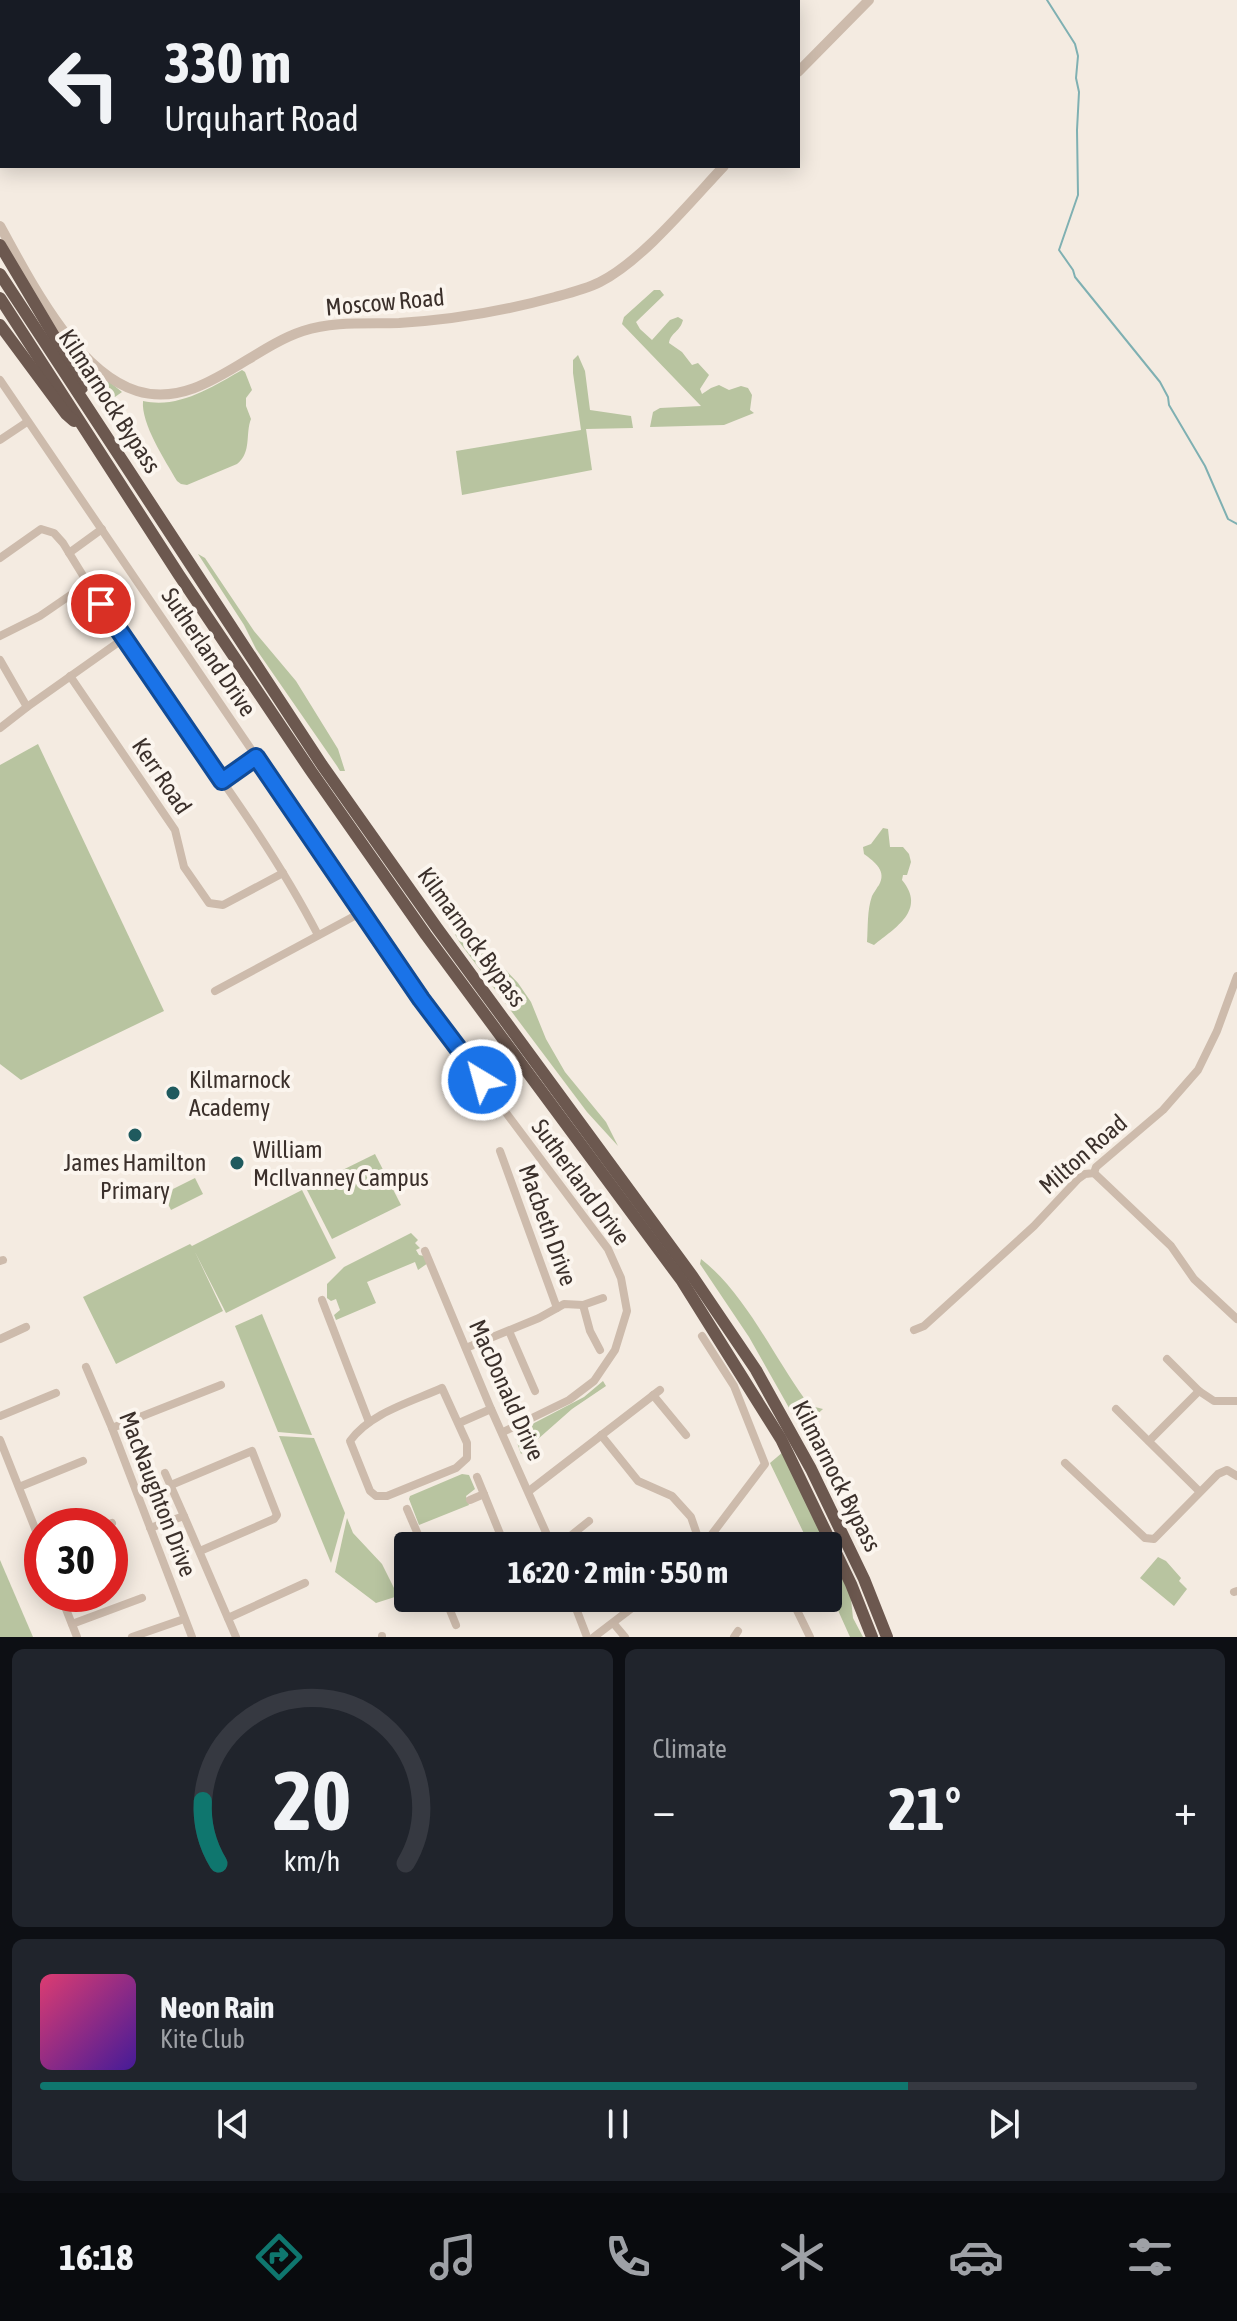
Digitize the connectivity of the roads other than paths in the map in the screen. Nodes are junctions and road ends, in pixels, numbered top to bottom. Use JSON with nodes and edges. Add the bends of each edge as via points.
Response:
{"nodes":[{"id":1,"x":869,"y":0,"type":"edge"},
{"id":2,"x":800,"y":70,"type":"edge"},
{"id":3,"x":722,"y":168,"type":"edge"},
{"id":4,"x":0,"y":226,"type":"edge"},
{"id":5,"x":0,"y":245,"type":"edge"},
{"id":6,"x":0,"y":274,"type":"edge"},
{"id":7,"x":0,"y":298,"type":"edge"},
{"id":8,"x":0,"y":325,"type":"edge"},
{"id":9,"x":0,"y":380,"type":"edge"},
{"id":10,"x":88,"y":407,"type":"junction"},
{"id":11,"x":27,"y":422,"type":"junction"},
{"id":12,"x":88,"y":434,"type":"junction"},
{"id":13,"x":0,"y":440,"type":"edge"},
{"id":14,"x":102,"y":529,"type":"junction"},
{"id":15,"x":69,"y":553,"type":"junction"},
{"id":16,"x":0,"y":558,"type":"edge"},
{"id":17,"x":88,"y":583,"type":"junction"},
{"id":18,"x":0,"y":636,"type":"edge"},
{"id":19,"x":123,"y":639,"type":"junction"},
{"id":20,"x":0,"y":660,"type":"edge"},
{"id":21,"x":70,"y":676,"type":"junction"},
{"id":22,"x":27,"y":707,"type":"junction"},
{"id":23,"x":0,"y":728,"type":"edge"},
{"id":24,"x":256,"y":757,"type":"junction"},
{"id":25,"x":222,"y":781,"type":"junction"},
{"id":26,"x":283,"y":873,"type":"junction"},
{"id":27,"x":362,"y":912,"type":"junction"},
{"id":28,"x":318,"y":935,"type":"junction"},
{"id":29,"x":1237,"y":976,"type":"edge"},
{"id":30,"x":215,"y":991,"type":"dead end"},
{"id":31,"x":500,"y":1151,"type":"dead end"},
{"id":32,"x":1094,"y":1173,"type":"junction"},
{"id":33,"x":425,"y":1251,"type":"dead end"},
{"id":34,"x":603,"y":1298,"type":"dead end"},
{"id":35,"x":322,"y":1300,"type":"dead end"},
{"id":36,"x":583,"y":1305,"type":"junction"},
{"id":37,"x":557,"y":1308,"type":"junction"},
{"id":38,"x":1237,"y":1319,"type":"edge"},
{"id":39,"x":26,"y":1327,"type":"dead end"},
{"id":40,"x":914,"y":1330,"type":"dead end"},
{"id":41,"x":509,"y":1331,"type":"junction"},
{"id":42,"x":702,"y":1336,"type":"dead end"},
{"id":43,"x":0,"y":1339,"type":"edge"},
{"id":44,"x":466,"y":1348,"type":"junction"},
{"id":45,"x":600,"y":1350,"type":"dead end"},
{"id":46,"x":1167,"y":1359,"type":"dead end"},
{"id":47,"x":86,"y":1367,"type":"dead end"},
{"id":48,"x":221,"y":1385,"type":"dead end"},
{"id":49,"x":535,"y":1391,"type":"dead end"},
{"id":50,"x":1199,"y":1391,"type":"junction"},
{"id":51,"x":56,"y":1393,"type":"dead end"},
{"id":52,"x":1237,"y":1401,"type":"edge"},
{"id":53,"x":491,"y":1409,"type":"junction"},
{"id":54,"x":1116,"y":1409,"type":"dead end"},
{"id":55,"x":0,"y":1416,"type":"edge"},
{"id":56,"x":369,"y":1422,"type":"junction"},
{"id":57,"x":459,"y":1423,"type":"junction"},
{"id":58,"x":112,"y":1428,"type":"junction"},
{"id":59,"x":503,"y":1432,"type":"junction"},
{"id":60,"x":601,"y":1435,"type":"junction"},
{"id":61,"x":686,"y":1435,"type":"dead end"},
{"id":62,"x":0,"y":1440,"type":"edge"},
{"id":63,"x":1149,"y":1441,"type":"junction"},
{"id":64,"x":83,"y":1461,"type":"dead end"},
{"id":65,"x":1065,"y":1463,"type":"dead end"},
{"id":66,"x":165,"y":1473,"type":"dead end"},
{"id":67,"x":1237,"y":1476,"type":"edge"},
{"id":68,"x":477,"y":1477,"type":"dead end"},
{"id":69,"x":171,"y":1485,"type":"junction"},
{"id":70,"x":19,"y":1487,"type":"junction"},
{"id":71,"x":529,"y":1491,"type":"junction"},
{"id":72,"x":1199,"y":1491,"type":"junction"},
{"id":73,"x":484,"y":1494,"type":"junction"},
{"id":74,"x":470,"y":1500,"type":"dead end"},
{"id":75,"x":27,"y":1508,"type":"edge"},
{"id":76,"x":407,"y":1509,"type":"dead end"},
{"id":77,"x":184,"y":1516,"type":"junction"},
{"id":78,"x":589,"y":1521,"type":"dead end"},
{"id":79,"x":413,"y":1525,"type":"junction"},
{"id":80,"x":150,"y":1528,"type":"junction"},
{"id":81,"x":401,"y":1530,"type":"dead end"},
{"id":82,"x":416,"y":1532,"type":"edge"},
{"id":83,"x":499,"y":1532,"type":"edge"},
{"id":84,"x":546,"y":1532,"type":"edge"},
{"id":85,"x":575,"y":1532,"type":"edge"},
{"id":86,"x":697,"y":1532,"type":"edge"},
{"id":87,"x":713,"y":1532,"type":"edge"},
{"id":88,"x":200,"y":1551,"type":"junction"},
{"id":89,"x":305,"y":1583,"type":"dead end"},
{"id":90,"x":142,"y":1598,"type":"dead end"},
{"id":91,"x":67,"y":1612,"type":"edge"},
{"id":92,"x":451,"y":1612,"type":"edge"},
{"id":93,"x":577,"y":1612,"type":"edge"},
{"id":94,"x":628,"y":1612,"type":"edge"},
{"id":95,"x":798,"y":1612,"type":"edge"},
{"id":96,"x":228,"y":1618,"type":"junction"},
{"id":97,"x":184,"y":1619,"type":"junction"},
{"id":98,"x":72,"y":1624,"type":"junction"},
{"id":99,"x":614,"y":1624,"type":"junction"},
{"id":100,"x":456,"y":1625,"type":"dead end"},
{"id":101,"x":77,"y":1637,"type":"edge"},
{"id":102,"x":132,"y":1637,"type":"edge"},
{"id":103,"x":192,"y":1637,"type":"edge"},
{"id":104,"x":236,"y":1637,"type":"edge"},
{"id":105,"x":587,"y":1637,"type":"edge"},
{"id":106,"x":594,"y":1637,"type":"edge"},
{"id":107,"x":625,"y":1637,"type":"edge"},
{"id":108,"x":810,"y":1637,"type":"edge"},
{"id":109,"x":872,"y":1637,"type":"edge"},
{"id":110,"x":887,"y":1637,"type":"edge"}],
"edges":[{"from":1,"to":2,"type":"street"},
{"from":3,"to":4,"type":"street","name":"Moscow Road","via":[[635,257],[590,287],[451,318],[310,329],[201,385],[166,395],[126,387],[85,356],[58,323]]},
{"from":5,"to":10,"type":"highway","via":[[79,378]]},
{"from":6,"to":10,"type":"highway","name":"Kilmarnock Bypass"},
{"from":7,"to":12,"type":"highway","name":"Kilmarnock Bypass"},
{"from":8,"to":12,"type":"highway","via":[[66,414]]},
{"from":9,"to":11,"type":"street","name":"Sutherland Drive"},
{"from":10,"to":110,"type":"highway","name":"Kilmarnock Bypass","via":[[322,765],[756,1370],[811,1469]]},
{"from":11,"to":13,"type":"street"},
{"from":11,"to":14,"type":"street","name":"Sutherland Drive"},
{"from":12,"to":109,"type":"highway","name":"Kilmarnock Bypass","via":[[311,771],[682,1281],[781,1439]]},
{"from":14,"to":15,"type":"street"},
{"from":14,"to":24,"type":"street","name":"Sutherland Drive"},
{"from":15,"to":16,"type":"street","via":[[54,533],[41,529]]},
{"from":15,"to":17,"type":"street"},
{"from":17,"to":18,"type":"street"},
{"from":17,"to":19,"type":"street"},
{"from":19,"to":21,"type":"street"},
{"from":19,"to":25,"type":"street"},
{"from":20,"to":22,"type":"street"},
{"from":21,"to":22,"type":"street"},
{"from":21,"to":26,"type":"street","name":"Kerr Road","via":[[175,830],[184,867],[209,903],[223,905]]},
{"from":22,"to":23,"type":"street"},
{"from":24,"to":25,"type":"street"},
{"from":24,"to":27,"type":"street","name":"Sutherland Drive"},
{"from":25,"to":26,"type":"street"},
{"from":26,"to":28,"type":"street"},
{"from":27,"to":28,"type":"street"},
{"from":27,"to":59,"type":"street","name":"Sutherland Drive","via":[[608,1249],[621,1278],[627,1311],[615,1350],[594,1381],[569,1400]]},
{"from":28,"to":30,"type":"street"},
{"from":29,"to":32,"type":"street","name":"Milton Road","via":[[1198,1070]]},
{"from":31,"to":37,"type":"street","name":"Macbeth Drive"},
{"from":32,"to":38,"type":"street"},
{"from":32,"to":40,"type":"street","name":"Milton Road","via":[[1078,1179],[1023,1236]]},
{"from":33,"to":44,"type":"street","name":"MacDonald Drive"},
{"from":34,"to":36,"type":"street"},
{"from":35,"to":56,"type":"street"},
{"from":36,"to":37,"type":"street"},
{"from":36,"to":45,"type":"street"},
{"from":37,"to":41,"type":"street","name":"Macbeth Drive"},
{"from":39,"to":43,"type":"street"},
{"from":41,"to":44,"type":"street","name":"Macbeth Drive"},
{"from":41,"to":49,"type":"street"},
{"from":42,"to":87,"type":"street","via":[[734,1386],[765,1464]]},
{"from":44,"to":53,"type":"street","name":"MacDonald Drive"},
{"from":46,"to":50,"type":"street"},
{"from":47,"to":58,"type":"street","name":"MacNaughton Drive"},
{"from":48,"to":58,"type":"street"},
{"from":50,"to":52,"type":"street","via":[[1214,1401]]},
{"from":50,"to":63,"type":"street"},
{"from":51,"to":55,"type":"street"},
{"from":53,"to":57,"type":"street"},
{"from":53,"to":59,"type":"street","name":"MacDonald Drive"},
{"from":54,"to":63,"type":"street"},
{"from":56,"to":57,"type":"street","via":[[442,1388]]},
{"from":56,"to":57,"type":"street","via":[[350,1441],[376,1496],[456,1468],[467,1458]]},
{"from":58,"to":80,"type":"street","name":"MacNaughton Drive"},
{"from":59,"to":71,"type":"street","name":"MacDonald Drive"},
{"from":60,"to":61,"type":"street","via":[[657,1392]]},
{"from":60,"to":71,"type":"street"},
{"from":60,"to":86,"type":"street","via":[[638,1481],[672,1496]]},
{"from":62,"to":70,"type":"street"},
{"from":63,"to":72,"type":"street"},
{"from":64,"to":70,"type":"street"},
{"from":65,"to":72,"type":"street","via":[[1145,1538],[1154,1539]]},
{"from":66,"to":69,"type":"street"},
{"from":67,"to":72,"type":"street","via":[[1227,1470]]},
{"from":68,"to":73,"type":"street"},
{"from":69,"to":77,"type":"street"},
{"from":69,"to":88,"type":"street","via":[[252,1451],[277,1515]]},
{"from":70,"to":75,"type":"street"},
{"from":71,"to":84,"type":"street","name":"MacDonald Drive"},
{"from":73,"to":74,"type":"street"},
{"from":73,"to":83,"type":"street"},
{"from":76,"to":79,"type":"street"},
{"from":77,"to":80,"type":"street"},
{"from":77,"to":88,"type":"street"},
{"from":78,"to":85,"type":"street"},
{"from":79,"to":81,"type":"street"},
{"from":79,"to":82,"type":"street"},
{"from":80,"to":97,"type":"street","name":"MacNaughton Drive"},
{"from":88,"to":96,"type":"street"},
{"from":89,"to":96,"type":"street"},
{"from":90,"to":98,"type":"street"},
{"from":91,"to":98,"type":"street"},
{"from":92,"to":100,"type":"street"},
{"from":93,"to":105,"type":"street"},
{"from":94,"to":99,"type":"street"},
{"from":95,"to":108,"type":"street"},
{"from":96,"to":104,"type":"street"},
{"from":97,"to":102,"type":"street"},
{"from":97,"to":103,"type":"street","name":"MacNaughton Drive"},
{"from":98,"to":101,"type":"street"},
{"from":99,"to":106,"type":"street"},
{"from":99,"to":107,"type":"street"}]}
